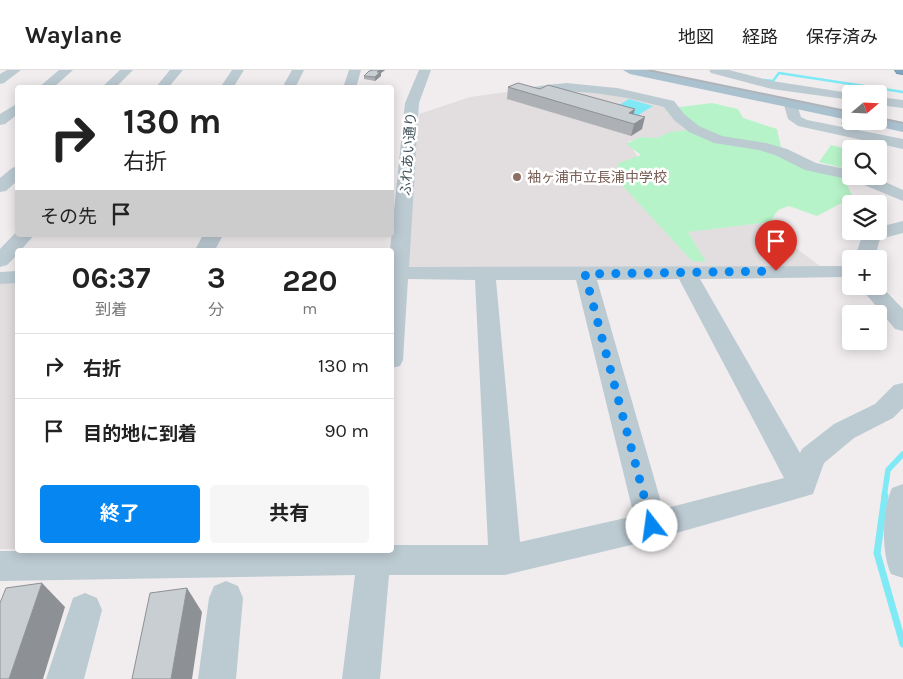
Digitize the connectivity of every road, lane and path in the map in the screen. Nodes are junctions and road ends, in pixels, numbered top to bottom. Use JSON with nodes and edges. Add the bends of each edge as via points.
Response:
{"nodes":[{"id":1,"x":15,"y":70,"type":"edge"},
{"id":2,"x":67,"y":70,"type":"edge"},
{"id":3,"x":126,"y":70,"type":"edge"},
{"id":4,"x":177,"y":70,"type":"edge"},
{"id":5,"x":238,"y":70,"type":"edge"},
{"id":6,"x":298,"y":70,"type":"edge"},
{"id":7,"x":355,"y":70,"type":"edge"},
{"id":8,"x":425,"y":70,"type":"edge"},
{"id":9,"x":630,"y":70,"type":"edge"},
{"id":10,"x":715,"y":70,"type":"edge"},
{"id":11,"x":647,"y":74,"type":"junction"},
{"id":12,"x":0,"y":80,"type":"edge"},
{"id":13,"x":48,"y":85,"type":"edge"},
{"id":14,"x":110,"y":85,"type":"edge"},
{"id":15,"x":164,"y":85,"type":"edge"},
{"id":16,"x":228,"y":85,"type":"edge"},
{"id":17,"x":290,"y":85,"type":"edge"},
{"id":18,"x":350,"y":85,"type":"edge"},
{"id":19,"x":533,"y":90,"type":"edge"},
{"id":20,"x":618,"y":91,"type":"junction"},
{"id":21,"x":842,"y":95,"type":"edge"},
{"id":22,"x":888,"y":102,"type":"edge"},
{"id":23,"x":903,"y":104,"type":"edge"},
{"id":24,"x":0,"y":105,"type":"edge"},
{"id":25,"x":791,"y":105,"type":"junction"},
{"id":26,"x":15,"y":106,"type":"edge"},
{"id":27,"x":15,"y":108,"type":"edge"},
{"id":28,"x":842,"y":119,"type":"edge"},
{"id":29,"x":0,"y":121,"type":"edge"},
{"id":30,"x":888,"y":124,"type":"edge"},
{"id":31,"x":903,"y":127,"type":"edge"},
{"id":32,"x":903,"y":144,"type":"edge"},
{"id":33,"x":842,"y":173,"type":"edge"},
{"id":34,"x":15,"y":174,"type":"edge"},
{"id":35,"x":878,"y":185,"type":"edge"},
{"id":36,"x":0,"y":187,"type":"edge"},
{"id":37,"x":903,"y":196,"type":"edge"},
{"id":38,"x":903,"y":227,"type":"edge"},
{"id":39,"x":22,"y":237,"type":"edge"},
{"id":40,"x":867,"y":250,"type":"edge"},
{"id":41,"x":0,"y":261,"type":"edge"},
{"id":42,"x":842,"y":267,"type":"edge"},
{"id":43,"x":686,"y":272,"type":"junction"},
{"id":44,"x":395,"y":273,"type":"edge"},
{"id":45,"x":484,"y":274,"type":"junction"},
{"id":46,"x":585,"y":274,"type":"junction"},
{"id":47,"x":15,"y":277,"type":"edge"},
{"id":48,"x":0,"y":278,"type":"edge"},
{"id":49,"x":394,"y":295,"type":"edge"},
{"id":50,"x":880,"y":295,"type":"edge"},
{"id":51,"x":903,"y":324,"type":"edge"},
{"id":52,"x":903,"y":392,"type":"edge"},
{"id":53,"x":803,"y":485,"type":"junction"},
{"id":54,"x":902,"y":507,"type":"edge"},
{"id":55,"x":652,"y":526,"type":"junction"},
{"id":56,"x":375,"y":555,"type":"edge"},
{"id":57,"x":505,"y":560,"type":"junction"},
{"id":58,"x":903,"y":563,"type":"edge"},
{"id":59,"x":0,"y":566,"type":"edge"},
{"id":60,"x":226,"y":598,"type":"dead end"},
{"id":61,"x":85,"y":610,"type":"dead end"},
{"id":62,"x":66,"y":679,"type":"edge"},
{"id":63,"x":217,"y":679,"type":"edge"},
{"id":64,"x":361,"y":679,"type":"edge"}],
"edges":[{"from":1,"to":12,"type":"street"},
{"from":2,"to":13,"type":"street"},
{"from":3,"to":14,"type":"street"},
{"from":4,"to":15,"type":"street"},
{"from":5,"to":16,"type":"street"},
{"from":6,"to":17,"type":"street"},
{"from":7,"to":18,"type":"street"},
{"from":8,"to":44,"type":"street","name":"ふれあい通り","via":[[405,103]]},
{"from":9,"to":11,"type":"main road"},
{"from":10,"to":21,"type":"street","via":[[772,85]]},
{"from":11,"to":20,"type":"street"},
{"from":11,"to":25,"type":"main road"},
{"from":19,"to":20,"type":"street","via":[[565,87]]},
{"from":20,"to":33,"type":"street","via":[[669,104],[694,128],[719,140],[761,146],[811,167]]},
{"from":22,"to":23,"type":"street"},
{"from":24,"to":26,"type":"street"},
{"from":25,"to":28,"type":"main road"},
{"from":25,"to":32,"type":"street","via":[[795,119],[804,123]]},
{"from":27,"to":29,"type":"street"},
{"from":30,"to":31,"type":"main road"},
{"from":34,"to":36,"type":"street"},
{"from":35,"to":37,"type":"street"},
{"from":38,"to":40,"type":"street","via":[[871,235]]},
{"from":39,"to":41,"type":"street"},
{"from":42,"to":43,"type":"street"},
{"from":43,"to":46,"type":"street"},
{"from":43,"to":53,"type":"street"},
{"from":44,"to":45,"type":"street"},
{"from":44,"to":49,"type":"street","name":"ふれあい通り"},
{"from":45,"to":46,"type":"street"},
{"from":45,"to":57,"type":"street"},
{"from":46,"to":55,"type":"street"},
{"from":47,"to":48,"type":"street"},
{"from":50,"to":51,"type":"street"},
{"from":52,"to":53,"type":"street","via":[[884,411],[844,431],[812,456]]},
{"from":53,"to":55,"type":"street"},
{"from":54,"to":58,"type":"street","via":[[900,549]]},
{"from":55,"to":57,"type":"street"},
{"from":56,"to":57,"type":"street"},
{"from":56,"to":59,"type":"street"},
{"from":56,"to":64,"type":"street"},
{"from":60,"to":63,"type":"street"},
{"from":61,"to":62,"type":"street"}]}
